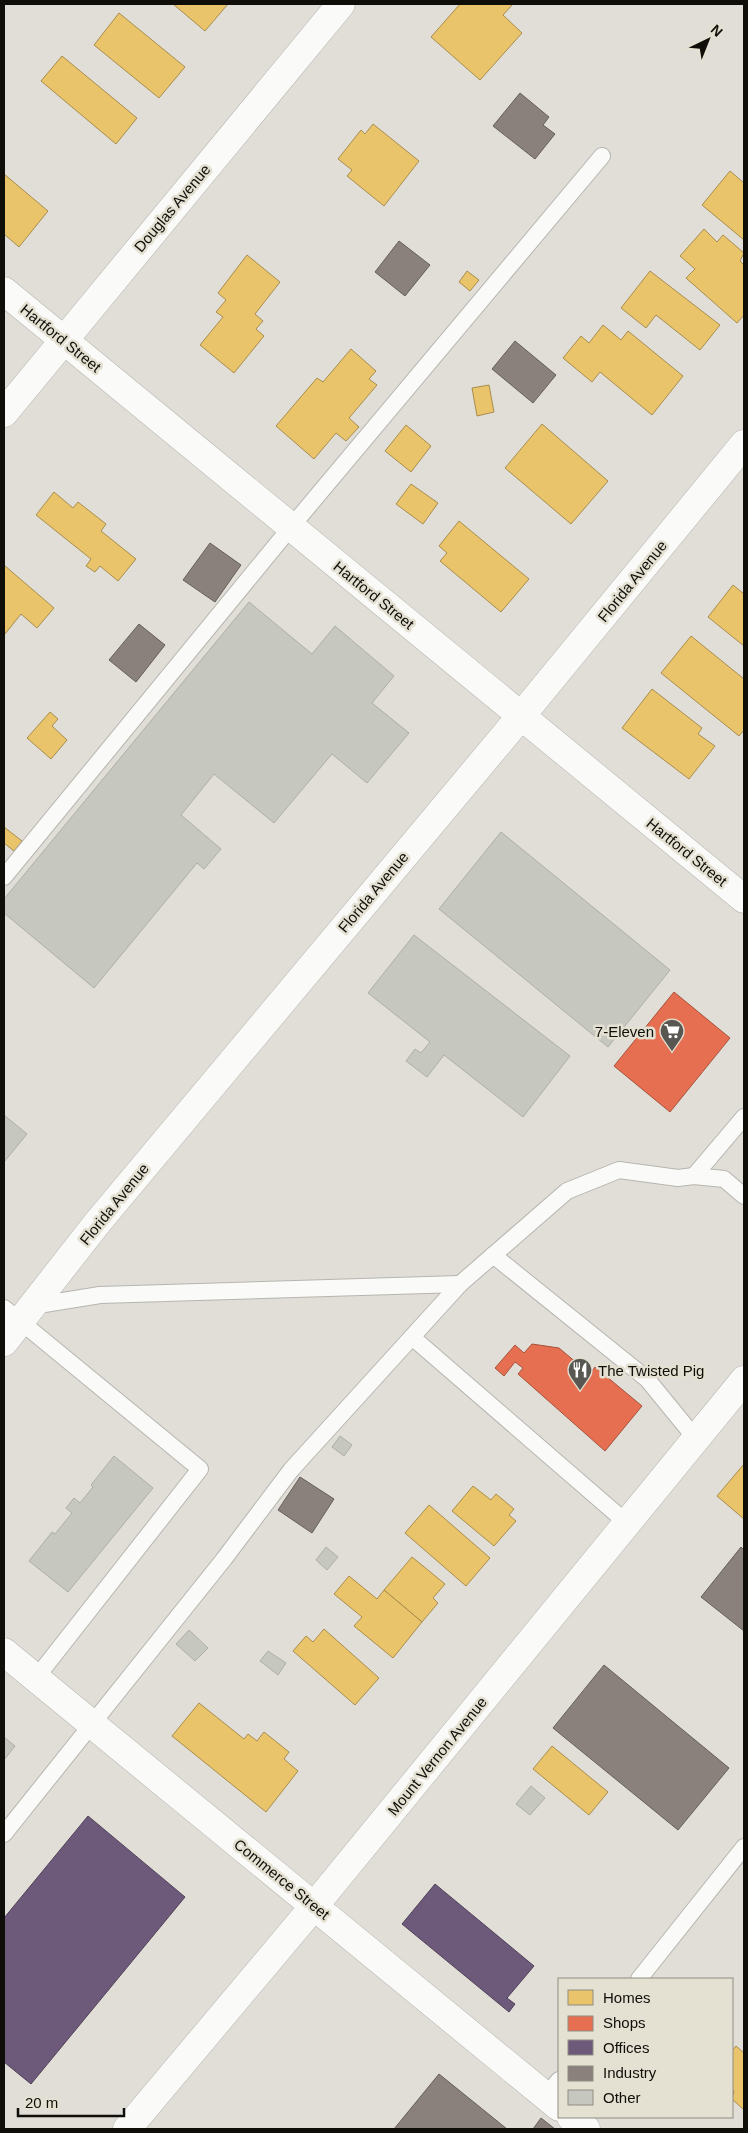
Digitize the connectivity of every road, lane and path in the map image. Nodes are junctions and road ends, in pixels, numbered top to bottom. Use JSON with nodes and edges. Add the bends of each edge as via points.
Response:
{"nodes":[{"id":1,"x":341,"y":4,"type":"edge"},
{"id":2,"x":602,"y":156,"type":"dead end"},
{"id":3,"x":4,"y":291,"type":"edge"},
{"id":4,"x":63,"y":340,"type":"junction"},
{"id":5,"x":4,"y":413,"type":"edge"},
{"id":6,"x":744,"y":444,"type":"edge"},
{"id":7,"x":291,"y":527,"type":"junction"},
{"id":8,"x":521,"y":716,"type":"junction"},
{"id":9,"x":4,"y":877,"type":"edge"},
{"id":10,"x":744,"y":899,"type":"edge"},
{"id":11,"x":744,"y":1117,"type":"edge"},
{"id":12,"x":694,"y":1176,"type":"junction"},
{"id":13,"x":744,"y":1196,"type":"edge"},
{"id":14,"x":493,"y":1255,"type":"junction"},
{"id":15,"x":460,"y":1284,"type":"junction"},
{"id":16,"x":15,"y":1320,"type":"edge"},
{"id":17,"x":412,"y":1337,"type":"junction"},
{"id":18,"x":744,"y":1380,"type":"edge"},
{"id":19,"x":696,"y":1439,"type":"junction"},
{"id":20,"x":628,"y":1523,"type":"junction"},
{"id":21,"x":4,"y":1652,"type":"edge"},
{"id":22,"x":36,"y":1678,"type":"junction"},
{"id":23,"x":91,"y":1723,"type":"junction"},
{"id":24,"x":4,"y":1834,"type":"edge"},
{"id":25,"x":744,"y":1847,"type":"edge"},
{"id":26,"x":315,"y":1906,"type":"junction"},
{"id":27,"x":640,"y":1978,"type":"edge"},
{"id":28,"x":555,"y":2094,"type":"edge"},
{"id":29,"x":572,"y":2118,"type":"edge"},
{"id":30,"x":127,"y":2129,"type":"edge"},
{"id":31,"x":586,"y":2129,"type":"edge"}],
"edges":[{"from":1,"to":4,"type":"street","name":"Douglas Avenue"},
{"from":2,"to":7,"type":"lane"},
{"from":3,"to":4,"type":"street","name":"Hartford Street"},
{"from":4,"to":5,"type":"street","name":"Douglas Avenue"},
{"from":4,"to":7,"type":"street","name":"Hartford Street"},
{"from":6,"to":8,"type":"street","name":"Florida Avenue"},
{"from":7,"to":8,"type":"street","name":"Hartford Street"},
{"from":7,"to":9,"type":"lane"},
{"from":8,"to":10,"type":"street","name":"Hartford Street"},
{"from":8,"to":16,"type":"street","name":"Florida Avenue"},
{"from":11,"to":12,"type":"lane"},
{"from":12,"to":13,"type":"lane","via":[[724,1179]]},
{"from":12,"to":14,"type":"lane","via":[[678,1178],[619,1170],[588,1181],[567,1191]]},
{"from":14,"to":15,"type":"lane"},
{"from":14,"to":19,"type":"lane","via":[[647,1379]]},
{"from":15,"to":16,"type":"lane","via":[[100,1295],[77,1297]]},
{"from":15,"to":17,"type":"lane"},
{"from":16,"to":22,"type":"lane","via":[[200,1469]]},
{"from":17,"to":20,"type":"lane"},
{"from":17,"to":23,"type":"lane","via":[[291,1470]]},
{"from":18,"to":19,"type":"street","name":"Mount Vernon Avenue"},
{"from":19,"to":20,"type":"street","name":"Mount Vernon Avenue"},
{"from":20,"to":26,"type":"street","name":"Mount Vernon Avenue"},
{"from":21,"to":22,"type":"street","name":"Commerce Street"},
{"from":22,"to":23,"type":"street","name":"Commerce Street"},
{"from":23,"to":24,"type":"lane"},
{"from":23,"to":26,"type":"street","name":"Commerce Street"},
{"from":25,"to":27,"type":"lane"},
{"from":26,"to":28,"type":"street","name":"Commerce Street"},
{"from":26,"to":30,"type":"street","name":"Mount Vernon Avenue"},
{"from":29,"to":31,"type":"street"}]}
